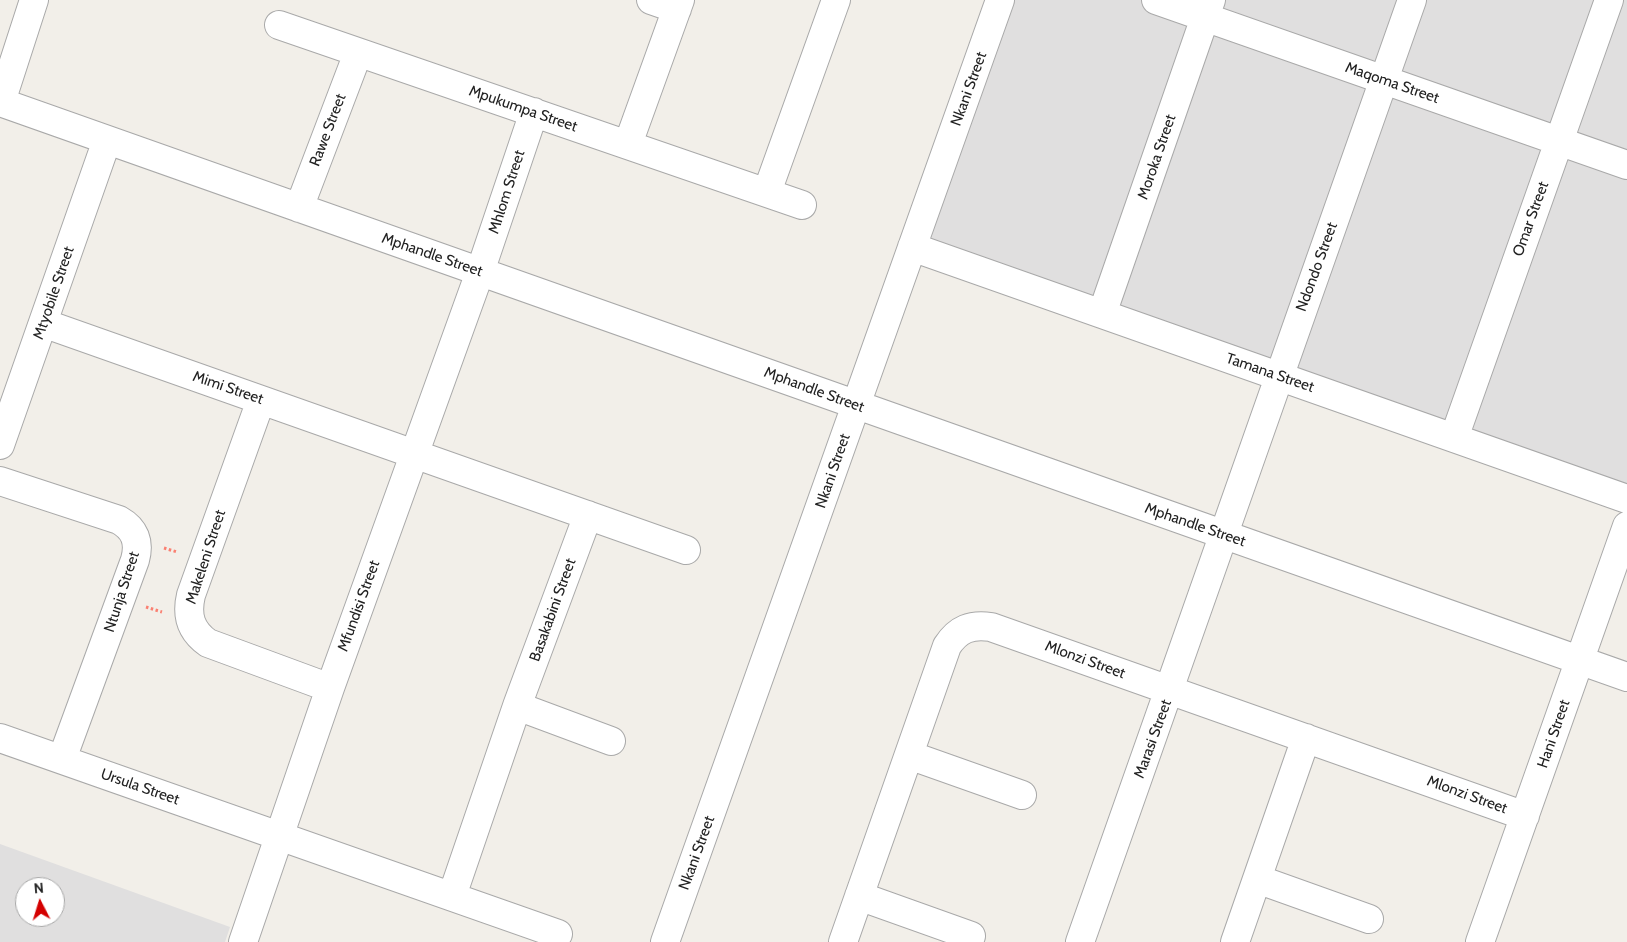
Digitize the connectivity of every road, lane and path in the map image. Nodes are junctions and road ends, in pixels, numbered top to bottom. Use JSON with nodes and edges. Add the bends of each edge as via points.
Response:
{"nodes":[{"id":1,"x":34,"y":0,"type":"edge"},
{"id":2,"x":651,"y":0,"type":"edge"},
{"id":3,"x":836,"y":0,"type":"edge"},
{"id":4,"x":1000,"y":0,"type":"edge"},
{"id":5,"x":1156,"y":0,"type":"edge"},
{"id":6,"x":1412,"y":0,"type":"edge"},
{"id":7,"x":1609,"y":0,"type":"edge"},
{"id":8,"x":678,"y":5,"type":"edge"},
{"id":9,"x":1208,"y":9,"type":"edge"},
{"id":10,"x":280,"y":25,"type":"dead end"},
{"id":11,"x":358,"y":53,"type":"junction"},
{"id":12,"x":1384,"y":80,"type":"junction"},
{"id":13,"x":0,"y":102,"type":"edge"},
{"id":14,"x":534,"y":112,"type":"junction"},
{"id":15,"x":107,"y":140,"type":"junction"},
{"id":16,"x":1559,"y":141,"type":"junction"},
{"id":17,"x":628,"y":144,"type":"junction"},
{"id":18,"x":1627,"y":165,"type":"edge"},
{"id":19,"x":767,"y":192,"type":"junction"},
{"id":20,"x":802,"y":205,"type":"dead end"},
{"id":21,"x":298,"y":208,"type":"junction"},
{"id":22,"x":912,"y":247,"type":"junction"},
{"id":23,"x":480,"y":272,"type":"junction"},
{"id":24,"x":1102,"y":314,"type":"junction"},
{"id":25,"x":43,"y":323,"type":"junction"},
{"id":26,"x":1278,"y":376,"type":"junction"},
{"id":27,"x":260,"y":400,"type":"junction"},
{"id":28,"x":857,"y":405,"type":"junction"},
{"id":29,"x":1454,"y":438,"type":"junction"},
{"id":30,"x":0,"y":445,"type":"edge"},
{"id":31,"x":414,"y":453,"type":"junction"},
{"id":32,"x":0,"y":480,"type":"edge"},
{"id":33,"x":1627,"y":499,"type":"edge"},
{"id":34,"x":588,"y":515,"type":"junction"},
{"id":35,"x":1627,"y":526,"type":"edge"},
{"id":36,"x":1223,"y":534,"type":"junction"},
{"id":37,"x":137,"y":540,"type":"junction"},
{"id":38,"x":686,"y":550,"type":"dead end"},
{"id":39,"x":204,"y":560,"type":"junction"},
{"id":40,"x":121,"y":598,"type":"junction"},
{"id":41,"x":191,"y":622,"type":"junction"},
{"id":42,"x":1580,"y":660,"type":"junction"},
{"id":43,"x":1627,"y":677,"type":"edge"},
{"id":44,"x":330,"y":688,"type":"junction"},
{"id":45,"x":1170,"y":690,"type":"junction"},
{"id":46,"x":517,"y":706,"type":"junction"},
{"id":47,"x":0,"y":738,"type":"edge"},
{"id":48,"x":1306,"y":738,"type":"junction"},
{"id":49,"x":611,"y":741,"type":"dead end"},
{"id":50,"x":909,"y":755,"type":"junction"},
{"id":51,"x":62,"y":760,"type":"junction"},
{"id":52,"x":1022,"y":794,"type":"dead end"},
{"id":53,"x":1525,"y":816,"type":"junction"},
{"id":54,"x":280,"y":836,"type":"junction"},
{"id":55,"x":1257,"y":879,"type":"junction"},
{"id":56,"x":452,"y":896,"type":"junction"},
{"id":57,"x":859,"y":896,"type":"junction"},
{"id":58,"x":1369,"y":919,"type":"dead end"},
{"id":59,"x":558,"y":934,"type":"dead end"},
{"id":60,"x":972,"y":936,"type":"dead end"},
{"id":61,"x":242,"y":942,"type":"edge"},
{"id":62,"x":665,"y":942,"type":"edge"},
{"id":63,"x":843,"y":942,"type":"edge"},
{"id":64,"x":1080,"y":942,"type":"edge"},
{"id":65,"x":1235,"y":942,"type":"edge"},
{"id":66,"x":1480,"y":942,"type":"edge"}],
"edges":[{"from":1,"to":13,"type":"street"},
{"from":2,"to":8,"type":"street"},
{"from":3,"to":19,"type":"street"},
{"from":4,"to":22,"type":"street","name":"Nkani Street"},
{"from":5,"to":9,"type":"street","name":"Maqoma Street"},
{"from":6,"to":12,"type":"street","name":"Ndondo Street"},
{"from":7,"to":16,"type":"street","name":"Omar Street"},
{"from":8,"to":17,"type":"street"},
{"from":9,"to":12,"type":"street","name":"Maqoma Street"},
{"from":9,"to":24,"type":"street","name":"Moroka Street"},
{"from":10,"to":11,"type":"street","name":"Mpukumpa Street"},
{"from":11,"to":14,"type":"street","name":"Mpukumpa Street"},
{"from":11,"to":21,"type":"street","name":"Rawe Street"},
{"from":12,"to":16,"type":"street","name":"Maqoma Street"},
{"from":12,"to":26,"type":"street","name":"Ndondo Street"},
{"from":13,"to":15,"type":"street","name":"Mphandle Street"},
{"from":14,"to":17,"type":"street","name":"Mpukumpa Street"},
{"from":14,"to":23,"type":"street","name":"Mhlom Street"},
{"from":15,"to":21,"type":"street","name":"Mphandle Street"},
{"from":15,"to":25,"type":"street","name":"Mtyobile Street"},
{"from":16,"to":18,"type":"street","name":"Maqoma Street"},
{"from":16,"to":29,"type":"street","name":"Omar Street"},
{"from":17,"to":19,"type":"street","name":"Mpukumpa Street"},
{"from":19,"to":20,"type":"street","name":"Mpukumpa Street"},
{"from":21,"to":23,"type":"street","name":"Mphandle Street"},
{"from":22,"to":24,"type":"street","name":"Tamana Street"},
{"from":22,"to":28,"type":"street","name":"Nkani Street"},
{"from":23,"to":28,"type":"street","name":"Mphandle Street"},
{"from":23,"to":31,"type":"street","name":"Mfundisi Street"},
{"from":24,"to":26,"type":"street","name":"Tamana Street"},
{"from":25,"to":27,"type":"street","name":"Mimi Street"},
{"from":25,"to":30,"type":"street","name":"Mtyobile Street"},
{"from":26,"to":29,"type":"street","name":"Tamana Street"},
{"from":26,"to":36,"type":"street","name":"Ndondo Street"},
{"from":27,"to":31,"type":"street","name":"Mimi Street"},
{"from":27,"to":39,"type":"street","name":"Makeleni Street"},
{"from":28,"to":36,"type":"street","name":"Mphandle Street"},
{"from":28,"to":62,"type":"street","name":"Nkani Street"},
{"from":29,"to":33,"type":"street","name":"Tamana Street"},
{"from":31,"to":34,"type":"street"},
{"from":31,"to":44,"type":"street","name":"Mfundisi Street"},
{"from":32,"to":37,"type":"street","name":"Ntunja Street","via":[[118,520],[127,525]]},
{"from":34,"to":38,"type":"street"},
{"from":34,"to":46,"type":"street","name":"Basakabini Street"},
{"from":35,"to":42,"type":"street","name":"Hani Street"},
{"from":36,"to":42,"type":"street","name":"Mphandle Street"},
{"from":36,"to":45,"type":"street","name":"Marasi Street"},
{"from":37,"to":39,"type":"path"},
{"from":37,"to":40,"type":"street","name":"Ntunja Street","via":[[138,550]]},
{"from":39,"to":41,"type":"street","name":"Makeleni Street","via":[[189,604]]},
{"from":40,"to":41,"type":"path"},
{"from":40,"to":51,"type":"street","name":"Ntunja Street"},
{"from":41,"to":44,"type":"street","name":"Makeleni Street","via":[[195,631],[208,643]]},
{"from":42,"to":43,"type":"street","name":"Mphandle Street"},
{"from":42,"to":53,"type":"street","name":"Hani Street"},
{"from":44,"to":54,"type":"street","name":"Mfundisi Street"},
{"from":45,"to":48,"type":"street","name":"Mlonzi Street"},
{"from":45,"to":50,"type":"street","name":"Mlonzi Street","via":[[991,627],[971,626],[957,634],[947,646]]},
{"from":45,"to":64,"type":"street","name":"Marasi Street"},
{"from":46,"to":49,"type":"street"},
{"from":46,"to":56,"type":"street","name":"Basakabini Street"},
{"from":47,"to":51,"type":"street","name":"Ursula Street"},
{"from":48,"to":53,"type":"street","name":"Mlonzi Street"},
{"from":48,"to":55,"type":"street"},
{"from":50,"to":52,"type":"street"},
{"from":50,"to":57,"type":"street","name":"Mlonzi Street"},
{"from":51,"to":54,"type":"street","name":"Ursula Street"},
{"from":53,"to":66,"type":"street","name":"Hani Street"},
{"from":54,"to":56,"type":"street"},
{"from":54,"to":61,"type":"street","name":"Mfundisi Street"},
{"from":55,"to":58,"type":"street"},
{"from":55,"to":65,"type":"street"},
{"from":56,"to":59,"type":"street"},
{"from":57,"to":60,"type":"street"},
{"from":57,"to":63,"type":"street","name":"Mlonzi Street"}]}
